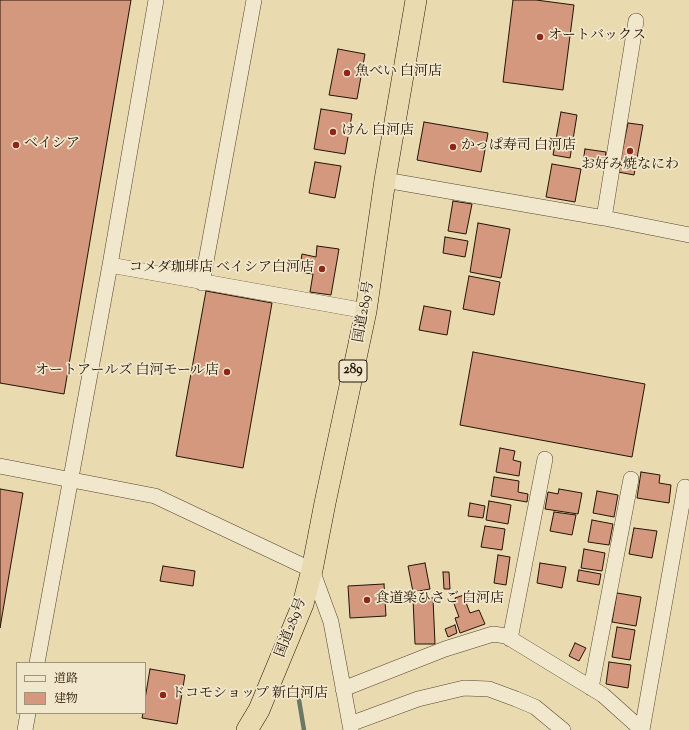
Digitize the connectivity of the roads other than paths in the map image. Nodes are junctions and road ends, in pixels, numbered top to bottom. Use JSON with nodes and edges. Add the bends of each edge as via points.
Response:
{"nodes":[{"id":1,"x":156,"y":0,"type":"edge"},
{"id":2,"x":254,"y":0,"type":"edge"},
{"id":3,"x":416,"y":0,"type":"edge"},
{"id":4,"x":636,"y":21,"type":"dead end"},
{"id":5,"x":385,"y":180,"type":"junction"},
{"id":6,"x":604,"y":218,"type":"junction"},
{"id":7,"x":689,"y":235,"type":"edge"},
{"id":8,"x":110,"y":265,"type":"junction"},
{"id":9,"x":202,"y":283,"type":"junction"},
{"id":10,"x":366,"y":311,"type":"junction"},
{"id":11,"x":545,"y":459,"type":"dead end"},
{"id":12,"x":0,"y":466,"type":"edge"},
{"id":13,"x":630,"y":479,"type":"dead end"},
{"id":14,"x":70,"y":480,"type":"junction"},
{"id":15,"x":686,"y":487,"type":"dead end"},
{"id":16,"x":312,"y":570,"type":"junction"},
{"id":17,"x":510,"y":639,"type":"junction"},
{"id":18,"x":37,"y":662,"type":"edge"},
{"id":19,"x":591,"y":688,"type":"junction"},
{"id":20,"x":343,"y":689,"type":"junction"},
{"id":21,"x":28,"y":714,"type":"edge"},
{"id":22,"x":351,"y":727,"type":"edge"},
{"id":23,"x":25,"y":730,"type":"edge"},
{"id":24,"x":247,"y":730,"type":"edge"},
{"id":25,"x":562,"y":730,"type":"edge"},
{"id":26,"x":642,"y":730,"type":"edge"}],
"edges":[{"from":1,"to":8,"type":"street"},
{"from":2,"to":9,"type":"street"},
{"from":3,"to":5,"type":"highway","name":"国道289号","number":"289"},
{"from":4,"to":6,"type":"street"},
{"from":5,"to":6,"type":"street"},
{"from":5,"to":10,"type":"highway","name":"国道289号","number":"289"},
{"from":6,"to":7,"type":"street"},
{"from":8,"to":9,"type":"street"},
{"from":8,"to":14,"type":"street"},
{"from":9,"to":10,"type":"street"},
{"from":10,"to":16,"type":"highway","name":"国道289号","number":"289"},
{"from":11,"to":17,"type":"street"},
{"from":12,"to":14,"type":"street"},
{"from":13,"to":19,"type":"street"},
{"from":14,"to":16,"type":"street","via":[[155,496]]},
{"from":14,"to":18,"type":"street"},
{"from":15,"to":26,"type":"street"},
{"from":16,"to":20,"type":"street","via":[[330,622]]},
{"from":16,"to":24,"type":"highway","name":"国道289号","number":"289","via":[[303,604],[259,710]]},
{"from":17,"to":19,"type":"street"},
{"from":17,"to":20,"type":"street","via":[[493,634],[445,649]]},
{"from":19,"to":26,"type":"street","via":[[603,695]]},
{"from":20,"to":22,"type":"street"},
{"from":21,"to":23,"type":"street"},
{"from":22,"to":25,"type":"street","via":[[418,699],[464,688],[489,689],[535,707]]}]}
